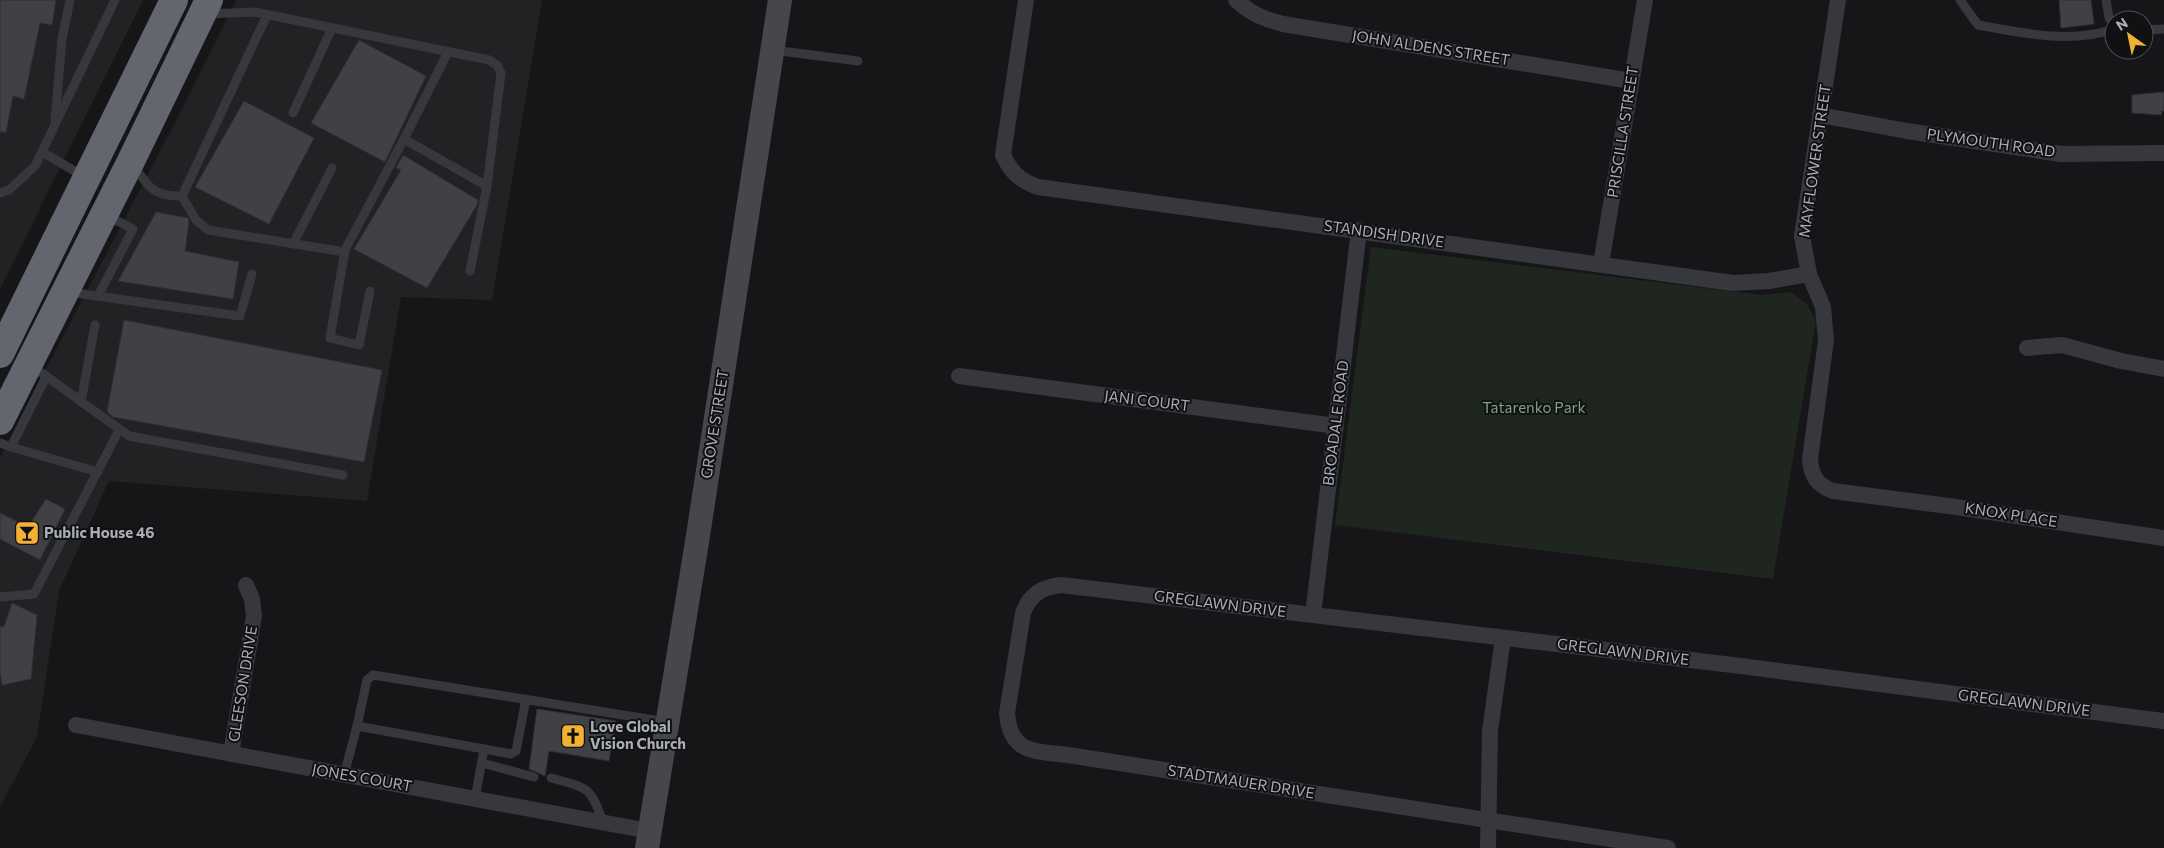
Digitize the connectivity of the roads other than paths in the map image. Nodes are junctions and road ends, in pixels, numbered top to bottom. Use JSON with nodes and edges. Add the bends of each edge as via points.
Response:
{"nodes":[{"id":1,"x":70,"y":0,"type":"edge"},
{"id":2,"x":116,"y":0,"type":"edge"},
{"id":3,"x":174,"y":0,"type":"edge"},
{"id":4,"x":780,"y":0,"type":"edge"},
{"id":5,"x":1026,"y":0,"type":"edge"},
{"id":6,"x":1236,"y":0,"type":"edge"},
{"id":7,"x":1645,"y":0,"type":"edge"},
{"id":8,"x":1838,"y":0,"type":"edge"},
{"id":9,"x":1960,"y":0,"type":"edge"},
{"id":10,"x":205,"y":7,"type":"edge"},
{"id":11,"x":267,"y":15,"type":"junction"},
{"id":12,"x":332,"y":28,"type":"junction"},
{"id":13,"x":2104,"y":31,"type":"edge"},
{"id":14,"x":773,"y":50,"type":"junction"},
{"id":15,"x":448,"y":52,"type":"junction"},
{"id":16,"x":858,"y":61,"type":"dead end"},
{"id":17,"x":1631,"y":81,"type":"junction"},
{"id":18,"x":293,"y":113,"type":"dead end"},
{"id":19,"x":1820,"y":115,"type":"junction"},
{"id":20,"x":55,"y":126,"type":"junction"},
{"id":21,"x":404,"y":140,"type":"junction"},
{"id":22,"x":42,"y":152,"type":"junction"},
{"id":23,"x":2164,"y":153,"type":"edge"},
{"id":24,"x":131,"y":161,"type":"junction"},
{"id":25,"x":332,"y":168,"type":"dead end"},
{"id":26,"x":87,"y":178,"type":"junction"},
{"id":27,"x":487,"y":186,"type":"junction"},
{"id":28,"x":0,"y":193,"type":"edge"},
{"id":29,"x":182,"y":196,"type":"junction"},
{"id":30,"x":104,"y":215,"type":"junction"},
{"id":31,"x":1359,"y":230,"type":"junction"},
{"id":32,"x":293,"y":244,"type":"junction"},
{"id":33,"x":345,"y":252,"type":"junction"},
{"id":34,"x":1601,"y":264,"type":"junction"},
{"id":35,"x":470,"y":271,"type":"dead end"},
{"id":36,"x":252,"y":274,"type":"dead end"},
{"id":37,"x":1809,"y":274,"type":"junction"},
{"id":38,"x":370,"y":290,"type":"dead end"},
{"id":39,"x":65,"y":292,"type":"junction"},
{"id":40,"x":98,"y":296,"type":"junction"},
{"id":41,"x":95,"y":325,"type":"dead end"},
{"id":42,"x":2027,"y":348,"type":"dead end"},
{"id":43,"x":0,"y":354,"type":"edge"},
{"id":44,"x":2164,"y":369,"type":"edge"},
{"id":45,"x":38,"y":370,"type":"junction"},
{"id":46,"x":959,"y":376,"type":"dead end"},
{"id":47,"x":81,"y":402,"type":"junction"},
{"id":48,"x":0,"y":421,"type":"edge"},
{"id":49,"x":1336,"y":426,"type":"junction"},
{"id":50,"x":119,"y":430,"type":"junction"},
{"id":51,"x":0,"y":443,"type":"edge"},
{"id":52,"x":11,"y":447,"type":"junction"},
{"id":53,"x":98,"y":472,"type":"junction"},
{"id":54,"x":343,"y":475,"type":"dead end"},
{"id":55,"x":1858,"y":494,"type":"joint"},
{"id":56,"x":2164,"y":538,"type":"edge"},
{"id":57,"x":246,"y":585,"type":"dead end"},
{"id":58,"x":1081,"y":587,"type":"joint"},
{"id":59,"x":0,"y":597,"type":"edge"},
{"id":60,"x":1313,"y":615,"type":"junction"},
{"id":61,"x":1503,"y":638,"type":"junction"},
{"id":62,"x":526,"y":699,"type":"junction"},
{"id":63,"x":2164,"y":721,"type":"edge"},
{"id":64,"x":667,"y":722,"type":"junction"},
{"id":65,"x":76,"y":725,"type":"dead end"},
{"id":66,"x":357,"y":726,"type":"junction"},
{"id":67,"x":484,"y":749,"type":"junction"},
{"id":68,"x":231,"y":754,"type":"junction"},
{"id":69,"x":482,"y":763,"type":"junction"},
{"id":70,"x":344,"y":775,"type":"junction"},
{"id":71,"x":534,"y":777,"type":"dead end"},
{"id":72,"x":551,"y":778,"type":"dead end"},
{"id":73,"x":475,"y":799,"type":"junction"},
{"id":74,"x":1489,"y":819,"type":"junction"},
{"id":75,"x":603,"y":822,"type":"junction"},
{"id":76,"x":648,"y":839,"type":"edge"},
{"id":77,"x":1488,"y":848,"type":"edge"},
{"id":78,"x":1668,"y":848,"type":"edge"}],
"edges":[{"from":1,"to":20,"type":"lane","via":[[62,40]]},
{"from":2,"to":20,"type":"lane"},
{"from":3,"to":26,"type":"highway"},
{"from":4,"to":14,"type":"street","name":"GROVE STREET"},
{"from":5,"to":31,"type":"street","name":"STANDISH DRIVE","via":[[1003,154],[1020,179],[1038,186]]},
{"from":6,"to":17,"type":"street","name":"JOHN ALDENS STREET","via":[[1261,18],[1283,24]]},
{"from":7,"to":17,"type":"street","name":"PRISCILLA STREET"},
{"from":8,"to":19,"type":"street","name":"MAYFLOWER STREET"},
{"from":9,"to":13,"type":"lane","via":[[1978,25],[2051,37]]},
{"from":10,"to":11,"type":"lane"},
{"from":10,"to":24,"type":"highway"},
{"from":11,"to":12,"type":"lane"},
{"from":11,"to":29,"type":"lane"},
{"from":12,"to":15,"type":"lane"},
{"from":12,"to":18,"type":"lane"},
{"from":14,"to":16,"type":"lane"},
{"from":14,"to":64,"type":"street","name":"GROVE STREET"},
{"from":15,"to":21,"type":"lane"},
{"from":15,"to":27,"type":"lane","via":[[489,60],[501,73]]},
{"from":17,"to":34,"type":"street","name":"PRISCILLA STREET"},
{"from":19,"to":23,"type":"street","name":"PLYMOUTH ROAD","via":[[2061,154]]},
{"from":19,"to":37,"type":"street","name":"MAYFLOWER STREET","via":[[1802,236]]},
{"from":20,"to":22,"type":"lane"},
{"from":21,"to":27,"type":"lane"},
{"from":21,"to":33,"type":"lane"},
{"from":22,"to":26,"type":"lane"},
{"from":22,"to":28,"type":"lane","via":[[35,166],[9,190]]},
{"from":24,"to":29,"type":"lane","via":[[153,190],[167,196]]},
{"from":24,"to":30,"type":"highway"},
{"from":25,"to":32,"type":"lane"},
{"from":26,"to":43,"type":"highway"},
{"from":27,"to":35,"type":"lane"},
{"from":29,"to":32,"type":"lane","via":[[196,220],[208,230]]},
{"from":30,"to":39,"type":"highway"},
{"from":30,"to":40,"type":"lane","via":[[133,229]]},
{"from":31,"to":34,"type":"street","name":"STANDISH DRIVE"},
{"from":31,"to":49,"type":"street","name":"BROADALE ROAD"},
{"from":32,"to":33,"type":"lane"},
{"from":33,"to":38,"type":"lane","via":[[330,338],[359,345]]},
{"from":34,"to":37,"type":"street","name":"STANDISH DRIVE","via":[[1733,283]]},
{"from":36,"to":40,"type":"lane","via":[[240,316]]},
{"from":37,"to":55,"type":"street","name":"MAYFLOWER STREET","via":[[1823,308],[1826,332],[1811,471],[1823,487]]},
{"from":39,"to":40,"type":"lane"},
{"from":39,"to":45,"type":"highway"},
{"from":41,"to":47,"type":"lane"},
{"from":42,"to":44,"type":"street","via":[[2062,344]]},
{"from":45,"to":47,"type":"lane"},
{"from":45,"to":48,"type":"highway"},
{"from":45,"to":52,"type":"lane"},
{"from":46,"to":49,"type":"street","name":"JANI COURT"},
{"from":47,"to":50,"type":"lane"},
{"from":49,"to":60,"type":"street","name":"BROADALE ROAD"},
{"from":50,"to":53,"type":"lane"},
{"from":50,"to":54,"type":"lane","via":[[129,436]]},
{"from":51,"to":52,"type":"lane"},
{"from":52,"to":53,"type":"lane"},
{"from":53,"to":59,"type":"lane","via":[[34,594]]},
{"from":55,"to":56,"type":"street","name":"KNOX PLACE"},
{"from":57,"to":68,"type":"street","name":"GLEESON DRIVE","via":[[252,599],[253,625]]},
{"from":58,"to":60,"type":"street","name":"GREGLAWN DRIVE"},
{"from":58,"to":74,"type":"street","name":"STADTMAUER DRIVE","via":[[1061,585],[1040,590],[1026,604],[1023,612],[1008,725],[1019,744],[1029,751]]},
{"from":60,"to":61,"type":"street","name":"GREGLAWN DRIVE"},
{"from":61,"to":63,"type":"street","name":"GREGLAWN DRIVE"},
{"from":61,"to":74,"type":"street","via":[[1490,731]]},
{"from":62,"to":64,"type":"lane"},
{"from":62,"to":66,"type":"lane","via":[[373,676],[367,680]]},
{"from":62,"to":67,"type":"lane","via":[[516,751],[511,754]]},
{"from":64,"to":76,"type":"street","name":"GROVE STREET"},
{"from":65,"to":68,"type":"street","name":"JONES COURT"},
{"from":66,"to":67,"type":"lane"},
{"from":66,"to":70,"type":"lane"},
{"from":67,"to":69,"type":"lane"},
{"from":68,"to":70,"type":"street","name":"JONES COURT"},
{"from":69,"to":71,"type":"lane"},
{"from":69,"to":73,"type":"lane"},
{"from":70,"to":73,"type":"street","name":"JONES COURT"},
{"from":72,"to":75,"type":"lane","via":[[589,791]]},
{"from":73,"to":75,"type":"street","name":"JONES COURT"},
{"from":74,"to":77,"type":"street"},
{"from":74,"to":78,"type":"street","name":"STADTMAUER DRIVE"},
{"from":75,"to":76,"type":"street","name":"JONES COURT"}]}
